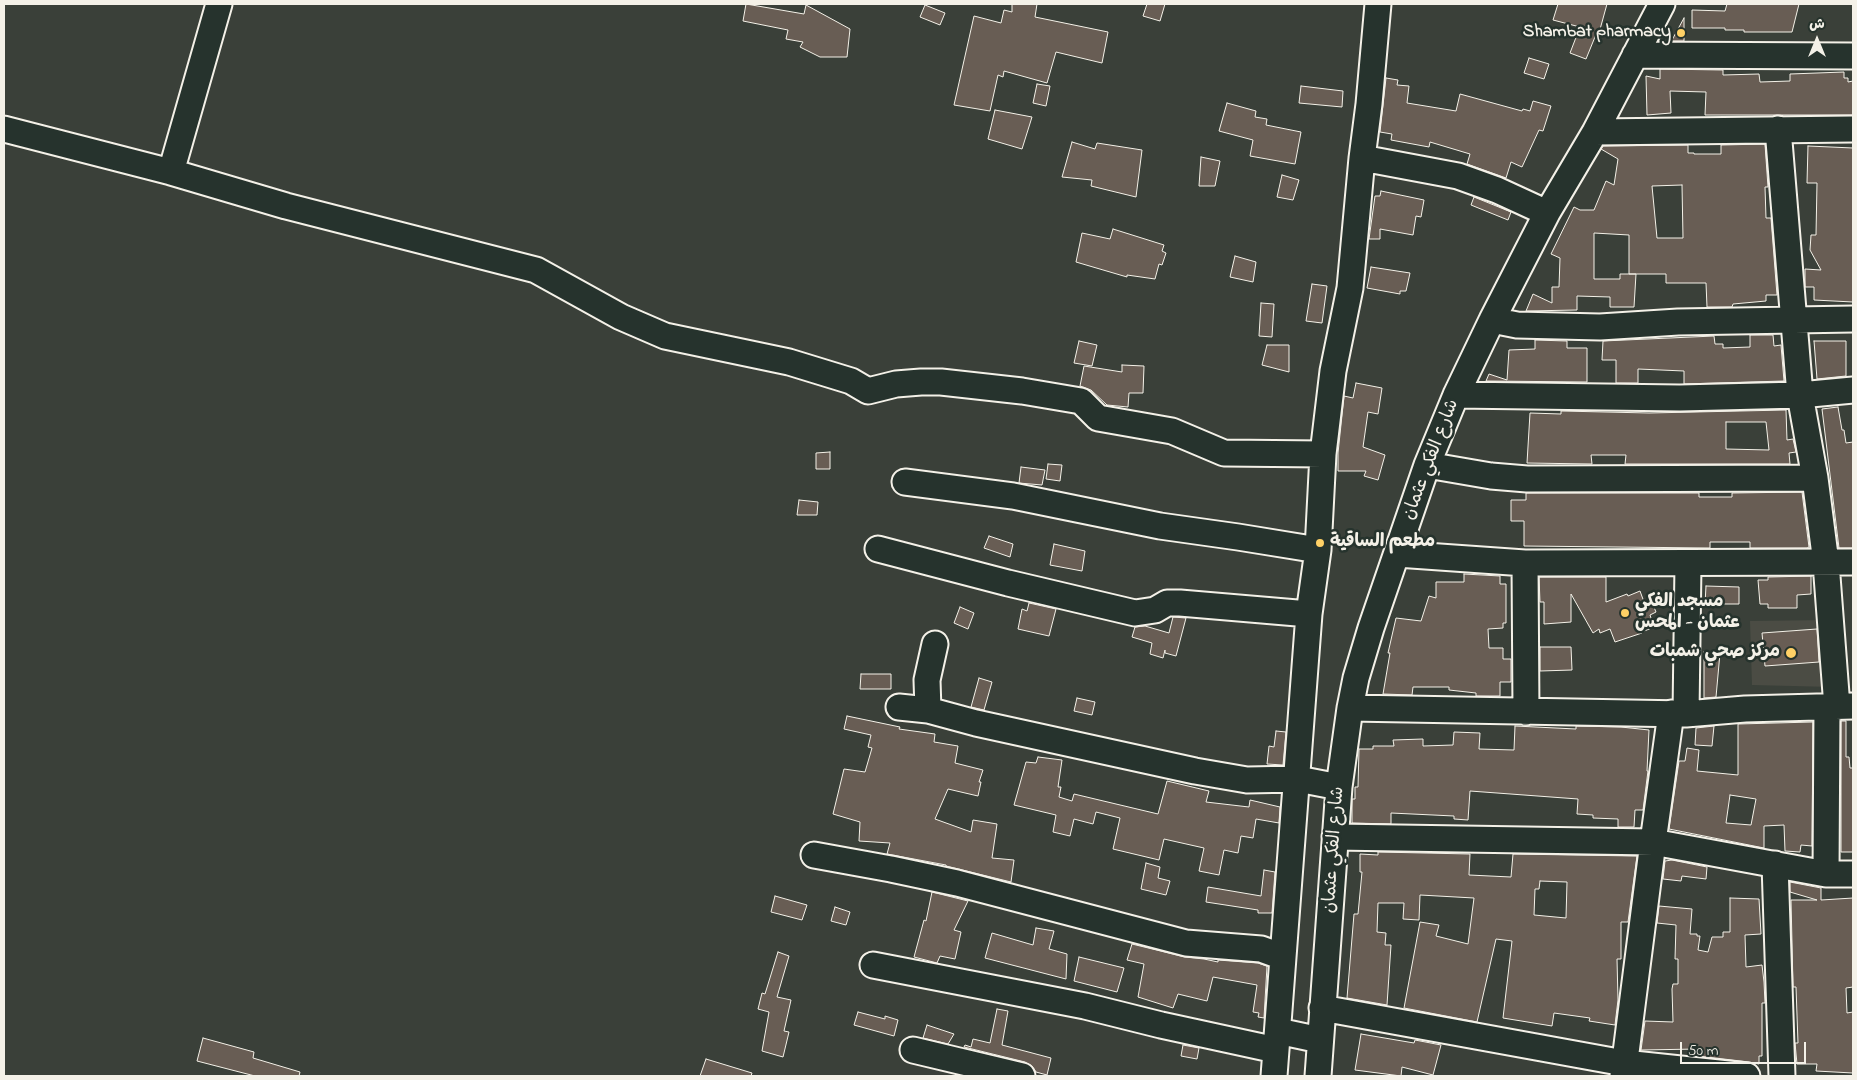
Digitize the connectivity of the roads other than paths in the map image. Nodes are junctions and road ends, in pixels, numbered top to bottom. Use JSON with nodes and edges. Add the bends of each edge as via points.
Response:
{"nodes":[{"id":1,"x":219,"y":4,"type":"edge"},
{"id":2,"x":1378,"y":4,"type":"edge"},
{"id":3,"x":1662,"y":4,"type":"edge"},
{"id":4,"x":1635,"y":55,"type":"junction"},
{"id":5,"x":1853,"y":56,"type":"edge"},
{"id":6,"x":4,"y":129,"type":"edge"},
{"id":7,"x":1778,"y":129,"type":"junction"},
{"id":8,"x":1853,"y":129,"type":"edge"},
{"id":9,"x":1595,"y":132,"type":"junction"},
{"id":10,"x":1362,"y":158,"type":"junction"},
{"id":11,"x":170,"y":172,"type":"junction"},
{"id":12,"x":1547,"y":213,"type":"junction"},
{"id":13,"x":1795,"y":319,"type":"junction"},
{"id":14,"x":1853,"y":319,"type":"edge"},
{"id":15,"x":1492,"y":320,"type":"junction"},
{"id":16,"x":1853,"y":390,"type":"edge"},
{"id":17,"x":1456,"y":395,"type":"junction"},
{"id":18,"x":1800,"y":395,"type":"junction"},
{"id":19,"x":1324,"y":454,"type":"junction"},
{"id":20,"x":1428,"y":465,"type":"junction"},
{"id":21,"x":1815,"y":478,"type":"junction"},
{"id":22,"x":905,"y":482,"type":"dead end"},
{"id":23,"x":878,"y":548,"type":"dead end"},
{"id":24,"x":1318,"y":550,"type":"junction"},
{"id":25,"x":1397,"y":554,"type":"junction"},
{"id":26,"x":1853,"y":562,"type":"edge"},
{"id":27,"x":1526,"y":563,"type":"junction"},
{"id":28,"x":1826,"y":563,"type":"junction"},
{"id":29,"x":1688,"y":564,"type":"junction"},
{"id":30,"x":1309,"y":614,"type":"junction"},
{"id":31,"x":935,"y":644,"type":"dead end"},
{"id":32,"x":900,"y":707,"type":"dead end"},
{"id":33,"x":1839,"y":707,"type":"edge"},
{"id":34,"x":1350,"y":708,"type":"junction"},
{"id":35,"x":928,"y":710,"type":"junction"},
{"id":36,"x":1526,"y":712,"type":"junction"},
{"id":37,"x":1679,"y":713,"type":"junction"},
{"id":38,"x":1298,"y":779,"type":"junction"},
{"id":39,"x":1339,"y":787,"type":"junction"},
{"id":40,"x":1335,"y":837,"type":"junction"},
{"id":41,"x":1653,"y":842,"type":"junction"},
{"id":42,"x":814,"y":855,"type":"dead end"},
{"id":43,"x":1775,"y":864,"type":"junction"},
{"id":44,"x":1826,"y":874,"type":"junction"},
{"id":45,"x":1853,"y":874,"type":"edge"},
{"id":46,"x":1283,"y":957,"type":"junction"},
{"id":47,"x":874,"y":965,"type":"dead end"},
{"id":48,"x":1322,"y":1008,"type":"junction"},
{"id":49,"x":1320,"y":1040,"type":"junction"},
{"id":50,"x":1277,"y":1041,"type":"junction"},
{"id":51,"x":913,"y":1050,"type":"dead end"},
{"id":52,"x":1624,"y":1070,"type":"edge"},
{"id":53,"x":1022,"y":1076,"type":"edge"},
{"id":54,"x":1274,"y":1076,"type":"edge"},
{"id":55,"x":1318,"y":1076,"type":"edge"},
{"id":56,"x":1747,"y":1076,"type":"edge"},
{"id":57,"x":1782,"y":1076,"type":"edge"}],
"edges":[{"from":1,"to":11,"type":"street"},
{"from":2,"to":10,"type":"street"},
{"from":3,"to":4,"type":"street","name":"شارع الفكي عثمان"},
{"from":4,"to":5,"type":"street"},
{"from":4,"to":9,"type":"street","name":"شارع الفكي عثمان"},
{"from":6,"to":11,"type":"street"},
{"from":7,"to":8,"type":"street"},
{"from":7,"to":9,"type":"street"},
{"from":7,"to":13,"type":"street"},
{"from":9,"to":12,"type":"street","name":"شارع الفكي عثمان"},
{"from":10,"to":12,"type":"street","via":[[1458,176]]},
{"from":10,"to":19,"type":"street","via":[[1350,288],[1333,371]]},
{"from":11,"to":19,"type":"street","via":[[286,206],[536,270],[621,317],[665,336],[789,362],[851,381],[868,391],[896,384],[928,382],[1022,391],[1081,401],[1098,418],[1172,431],[1224,453]]},
{"from":12,"to":15,"type":"street","name":"شارع الفكي عثمان"},
{"from":13,"to":14,"type":"street"},
{"from":13,"to":15,"type":"street","via":[[1600,327],[1517,325]]},
{"from":13,"to":18,"type":"street"},
{"from":15,"to":17,"type":"street","name":"شارع الفكي عثمان"},
{"from":16,"to":18,"type":"street"},
{"from":17,"to":18,"type":"street","via":[[1680,398]]},
{"from":17,"to":20,"type":"street","name":"شارع الفكي عثمان"},
{"from":18,"to":21,"type":"street"},
{"from":19,"to":24,"type":"street"},
{"from":20,"to":21,"type":"street","via":[[1527,479]]},
{"from":20,"to":25,"type":"street","name":"شارع الفكي عثمان"},
{"from":21,"to":28,"type":"street"},
{"from":22,"to":24,"type":"street","via":[[1013,496],[1160,526]]},
{"from":23,"to":30,"type":"street","via":[[1008,584],[1135,613],[1155,610],[1167,603],[1180,603]]},
{"from":24,"to":30,"type":"street"},
{"from":25,"to":27,"type":"street"},
{"from":25,"to":34,"type":"street","name":"شارع الفكي عثمان","via":[[1371,628]]},
{"from":26,"to":28,"type":"street"},
{"from":27,"to":29,"type":"street"},
{"from":27,"to":36,"type":"street"},
{"from":28,"to":29,"type":"street"},
{"from":28,"to":33,"type":"street"},
{"from":29,"to":37,"type":"street"},
{"from":30,"to":38,"type":"street"},
{"from":31,"to":35,"type":"street","via":[[927,680]]},
{"from":32,"to":35,"type":"street"},
{"from":33,"to":37,"type":"street"},
{"from":33,"to":44,"type":"street"},
{"from":34,"to":36,"type":"street"},
{"from":34,"to":39,"type":"street","name":"شارع الفكي عثمان"},
{"from":35,"to":38,"type":"street","via":[[1195,771],[1247,780]]},
{"from":36,"to":37,"type":"street"},
{"from":37,"to":41,"type":"street"},
{"from":38,"to":39,"type":"street"},
{"from":38,"to":46,"type":"street"},
{"from":39,"to":40,"type":"street","name":"شارع الفكي عثمان"},
{"from":40,"to":41,"type":"street"},
{"from":40,"to":48,"type":"street","name":"شارع الفكي عثمان"},
{"from":41,"to":43,"type":"street"},
{"from":41,"to":52,"type":"street"},
{"from":42,"to":46,"type":"street","via":[[957,883],[1186,943],[1261,949]]},
{"from":43,"to":44,"type":"street"},
{"from":43,"to":57,"type":"street"},
{"from":44,"to":45,"type":"street"},
{"from":46,"to":50,"type":"street"},
{"from":47,"to":50,"type":"street","via":[[1085,1006],[1161,1025]]},
{"from":48,"to":49,"type":"street","name":"شارع الفكي عثمان"},
{"from":48,"to":52,"type":"street"},
{"from":49,"to":50,"type":"street"},
{"from":49,"to":55,"type":"street","name":"شارع الفكي عثمان"},
{"from":50,"to":54,"type":"street"},
{"from":51,"to":53,"type":"street"},
{"from":52,"to":56,"type":"street"}]}
